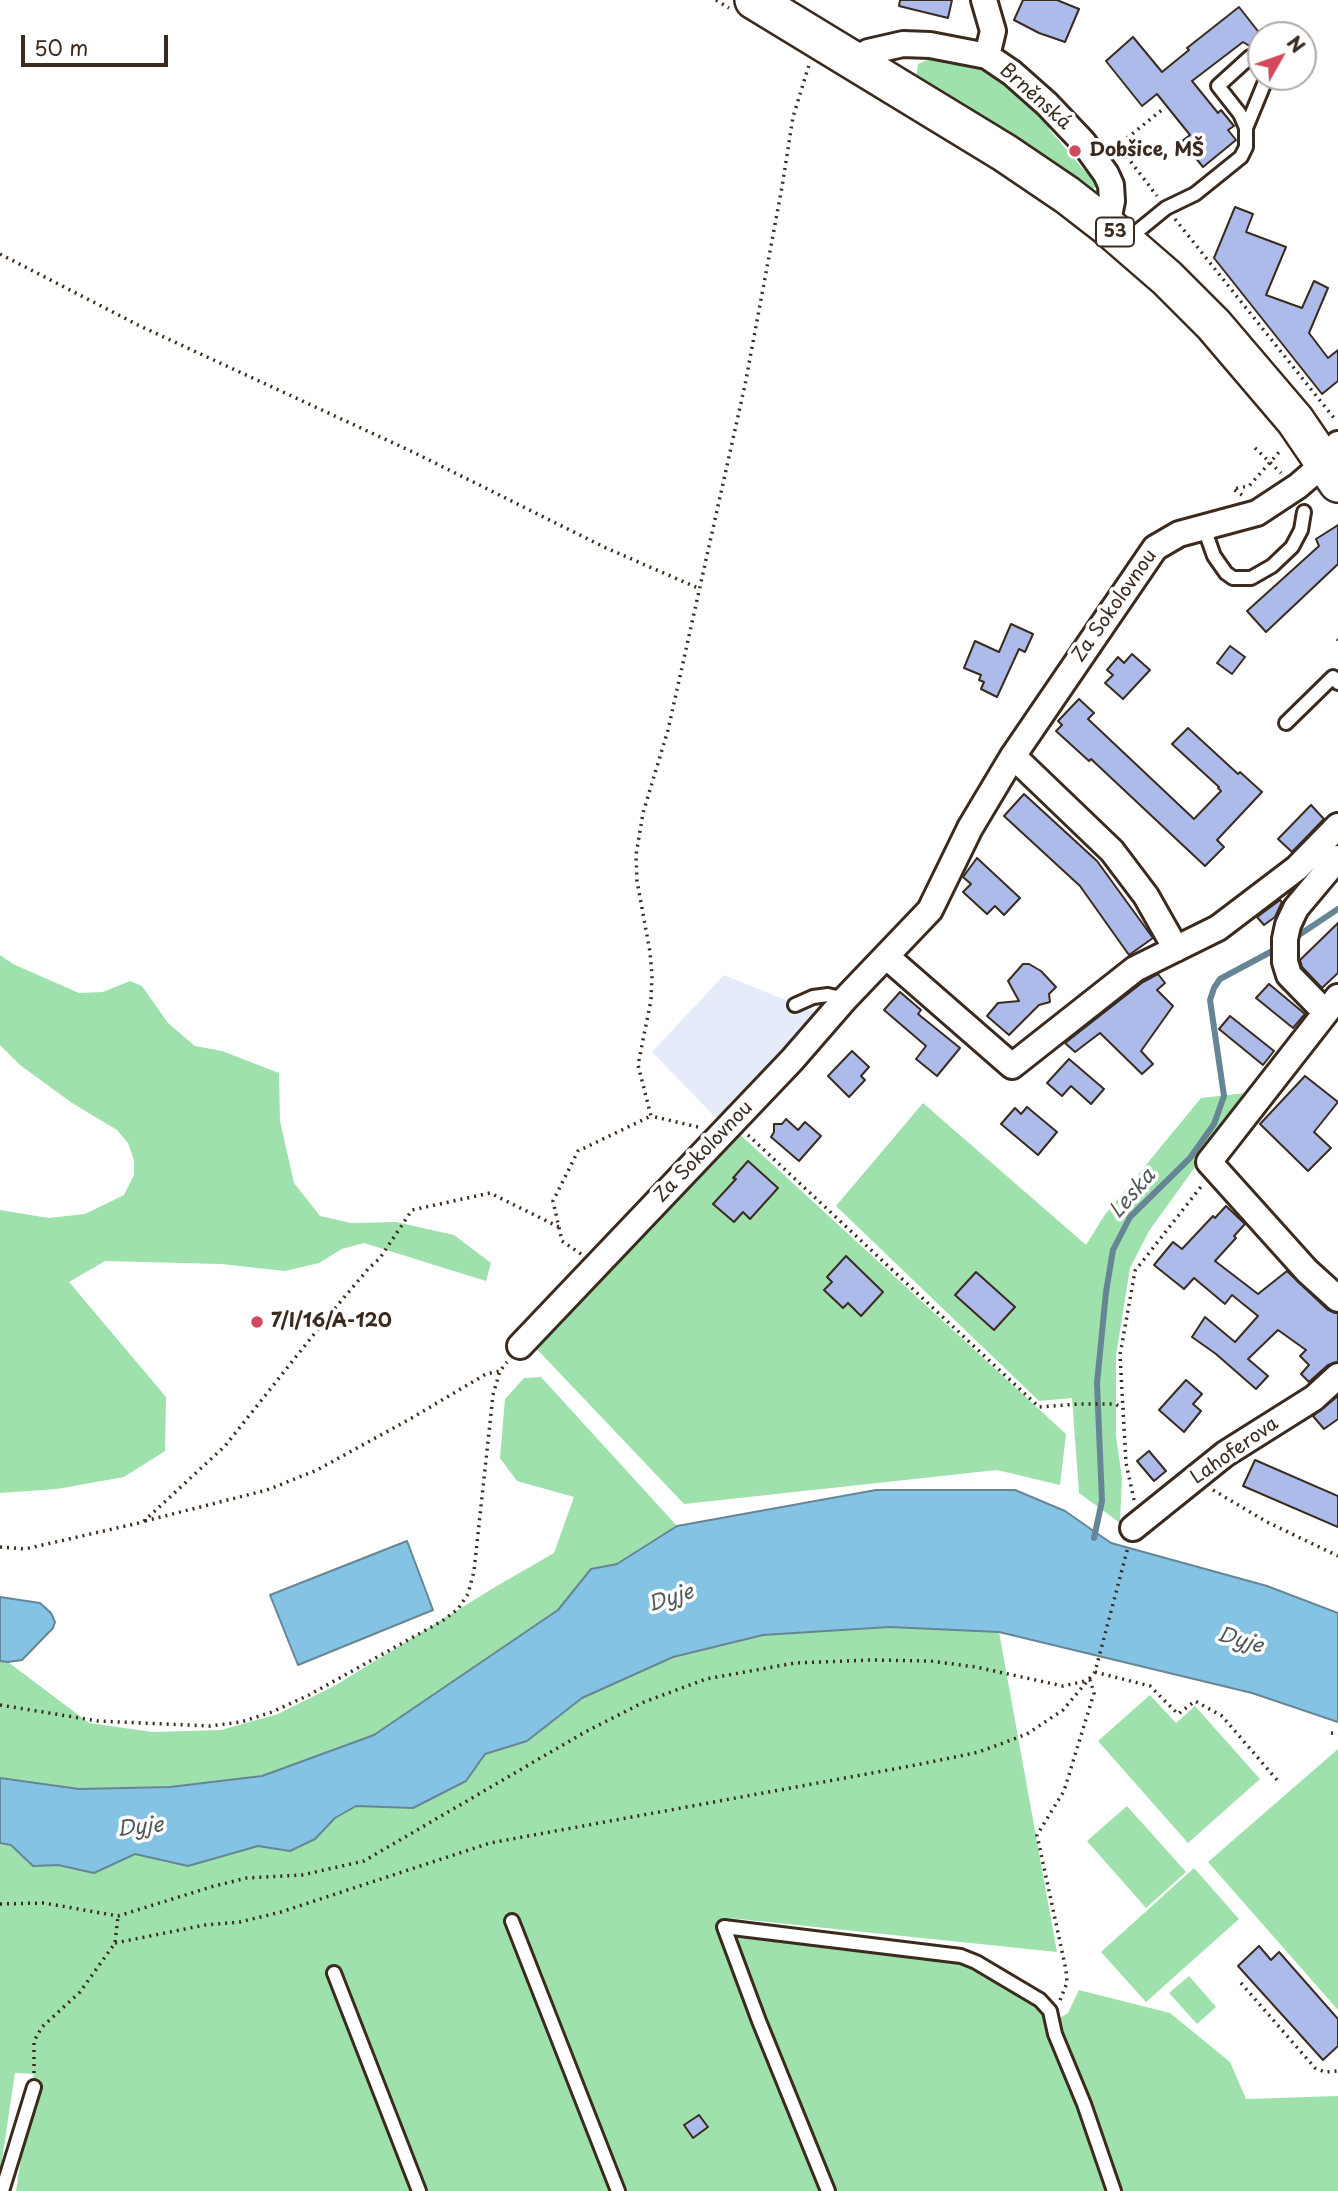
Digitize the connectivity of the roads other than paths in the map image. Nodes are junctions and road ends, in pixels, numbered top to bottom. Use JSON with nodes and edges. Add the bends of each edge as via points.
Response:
{"nodes":[{"id":1,"x":984,"y":0,"type":"edge"},
{"id":2,"x":742,"y":4,"type":"edge"},
{"id":3,"x":987,"y":56,"type":"junction"},
{"id":4,"x":1247,"y":60,"type":"edge"},
{"id":5,"x":855,"y":63,"type":"junction"},
{"id":6,"x":1261,"y":91,"type":"edge"},
{"id":7,"x":1246,"y":128,"type":"junction"},
{"id":8,"x":1116,"y":234,"type":"junction"},
{"id":9,"x":1328,"y":465,"type":"edge"},
{"id":10,"x":1304,"y":512,"type":"dead end"},
{"id":11,"x":1204,"y":528,"type":"junction"},
{"id":12,"x":1338,"y":683,"type":"edge"},
{"id":13,"x":1286,"y":723,"type":"dead end"},
{"id":14,"x":1013,"y":756,"type":"junction"},
{"id":15,"x":1338,"y":826,"type":"edge"},
{"id":16,"x":1338,"y":858,"type":"edge"},
{"id":17,"x":1175,"y":949,"type":"junction"},
{"id":18,"x":887,"y":957,"type":"junction"},
{"id":19,"x":845,"y":999,"type":"junction"},
{"id":20,"x":795,"y":1005,"type":"dead end"},
{"id":21,"x":1332,"y":1005,"type":"edge"},
{"id":22,"x":1338,"y":1299,"type":"edge"},
{"id":23,"x":520,"y":1346,"type":"road end"},
{"id":24,"x":1338,"y":1376,"type":"edge"},
{"id":25,"x":1138,"y":1524,"type":"road end"},
{"id":26,"x":512,"y":1921,"type":"dead end"},
{"id":27,"x":334,"y":1973,"type":"dead end"},
{"id":28,"x":34,"y":2087,"type":"road end"},
{"id":29,"x":5,"y":2157,"type":"edge"},
{"id":30,"x":2,"y":2191,"type":"edge"},
{"id":31,"x":419,"y":2191,"type":"edge"},
{"id":32,"x":618,"y":2191,"type":"edge"},
{"id":33,"x":828,"y":2191,"type":"edge"},
{"id":34,"x":1114,"y":2191,"type":"edge"}],
"edges":[{"from":1,"to":3,"type":"street","via":[[993,30]]},
{"from":2,"to":5,"type":"main road","number":"53","via":[[819,40]]},
{"from":3,"to":5,"type":"street","name":"Brněnská","via":[[903,44],[868,52]]},
{"from":3,"to":8,"type":"street","name":"Brněnská","via":[[1047,104],[1083,142],[1111,185]]},
{"from":4,"to":7,"type":"lane","via":[[1218,86]]},
{"from":5,"to":8,"type":"main road","number":"53","via":[[1027,167]]},
{"from":6,"to":7,"type":"lane"},
{"from":7,"to":8,"type":"lane","via":[[1246,147],[1236,162],[1195,194],[1140,227]]},
{"from":8,"to":9,"type":"main road","number":"53","via":[[1214,325]]},
{"from":9,"to":11,"type":"street","name":"Za Sokolovnou","via":[[1257,513]]},
{"from":10,"to":11,"type":"lane","via":[[1292,547],[1251,578],[1233,578],[1226,573]]},
{"from":11,"to":14,"type":"street","name":"Za Sokolovnou","via":[[1172,537],[1151,552]]},
{"from":12,"to":13,"type":"lane","via":[[1333,677]]},
{"from":14,"to":17,"type":"street","via":[[1112,851],[1146,896]]},
{"from":14,"to":18,"type":"street","name":"Za Sokolovnou","via":[[970,828],[930,910]]},
{"from":15,"to":17,"type":"street","via":[[1297,868],[1218,928]]},
{"from":16,"to":21,"type":"street","via":[[1296,908],[1285,947],[1293,980]]},
{"from":17,"to":18,"type":"street","via":[[1135,968],[1012,1066]]},
{"from":18,"to":19,"type":"street","name":"Za Sokolovnou"},
{"from":19,"to":20,"type":"lane","via":[[828,995]]},
{"from":19,"to":23,"type":"street","name":"Za Sokolovnou"},
{"from":21,"to":22,"type":"street","via":[[1209,1162]]},
{"from":24,"to":25,"type":"street","name":"Lahoferova","via":[[1314,1398],[1225,1454]]},
{"from":26,"to":32,"type":"lane"},
{"from":27,"to":31,"type":"lane"},
{"from":28,"to":29,"type":"lane"},
{"from":29,"to":30,"type":"lane"},
{"from":33,"to":34,"type":"lane","via":[[724,1927],[961,1956],[1040,2000],[1050,2011]]}]}
